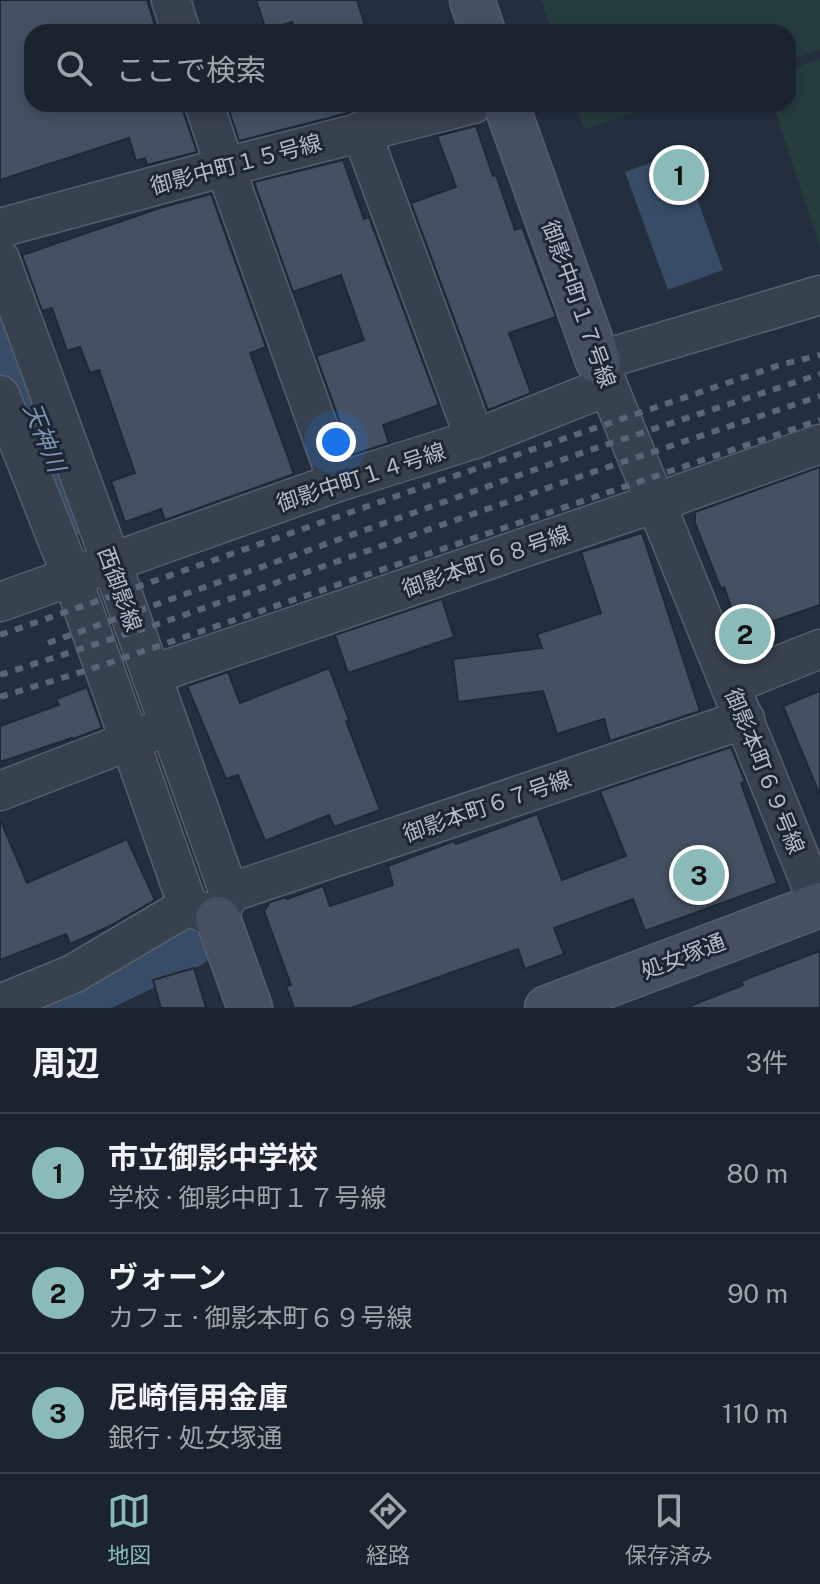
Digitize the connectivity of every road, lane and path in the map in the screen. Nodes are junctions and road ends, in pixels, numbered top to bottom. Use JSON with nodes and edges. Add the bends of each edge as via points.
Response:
{"nodes":[{"id":1,"x":171,"y":0,"type":"edge"},
{"id":2,"x":472,"y":0,"type":"edge"},
{"id":3,"x":178,"y":24,"type":"edge"},
{"id":4,"x":480,"y":24,"type":"edge"},
{"id":5,"x":207,"y":112,"type":"edge"},
{"id":6,"x":440,"y":112,"type":"edge"},
{"id":7,"x":509,"y":112,"type":"edge"},
{"id":8,"x":361,"y":131,"type":"junction"},
{"id":9,"x":225,"y":167,"type":"junction"},
{"id":10,"x":0,"y":228,"type":"edge"},
{"id":11,"x":0,"y":259,"type":"edge"},
{"id":12,"x":820,"y":295,"type":"edge"},
{"id":13,"x":603,"y":374,"type":"junction"},
{"id":14,"x":0,"y":395,"type":"edge"},
{"id":15,"x":475,"y":439,"type":"junction"},
{"id":16,"x":820,"y":444,"type":"edge"},
{"id":17,"x":338,"y":482,"type":"junction"},
{"id":18,"x":655,"y":503,"type":"junction"},
{"id":19,"x":112,"y":564,"type":"junction"},
{"id":20,"x":72,"y":577,"type":"junction"},
{"id":21,"x":0,"y":602,"type":"edge"},
{"id":22,"x":820,"y":649,"type":"edge"},
{"id":23,"x":151,"y":675,"type":"junction"},
{"id":24,"x":730,"y":685,"type":"junction"},
{"id":25,"x":745,"y":719,"type":"junction"},
{"id":26,"x":169,"y":726,"type":"junction"},
{"id":27,"x":129,"y":741,"type":"junction"},
{"id":28,"x":0,"y":791,"type":"edge"},
{"id":29,"x":212,"y":906,"type":"junction"},
{"id":30,"x":820,"y":906,"type":"edge"},
{"id":31,"x":0,"y":1004,"type":"edge"},
{"id":32,"x":250,"y":1008,"type":"edge"},
{"id":33,"x":547,"y":1008,"type":"edge"}],
"edges":[{"from":1,"to":3,"type":"street"},
{"from":2,"to":4,"type":"street"},
{"from":5,"to":9,"type":"street"},
{"from":6,"to":8,"type":"street","name":"御影中町１５号線"},
{"from":7,"to":13,"type":"street","name":"御影中町１７号線"},
{"from":8,"to":9,"type":"street","name":"御影中町１５号線"},
{"from":8,"to":15,"type":"street"},
{"from":9,"to":10,"type":"street","name":"御影中町１５号線"},
{"from":9,"to":17,"type":"street"},
{"from":11,"to":19,"type":"street","name":"西御影線"},
{"from":12,"to":13,"type":"street","name":"御影中町１４号線"},
{"from":13,"to":15,"type":"street","name":"御影中町１４号線"},
{"from":13,"to":18,"type":"street","name":"御影中町１７号線"},
{"from":14,"to":20,"type":"street","name":"西御影線"},
{"from":15,"to":17,"type":"street","name":"御影中町１４号線"},
{"from":16,"to":18,"type":"street","name":"御影本町６８号線"},
{"from":17,"to":19,"type":"street","name":"御影中町１４号線"},
{"from":18,"to":23,"type":"street","name":"御影本町６８号線"},
{"from":18,"to":24,"type":"street","name":"御影本町６９号線"},
{"from":19,"to":20,"type":"street","name":"御影中町１４号線"},
{"from":19,"to":23,"type":"street","name":"西御影線"},
{"from":20,"to":21,"type":"street","name":"御影中町１４号線"},
{"from":20,"to":27,"type":"street","name":"西御影線"},
{"from":22,"to":24,"type":"street"},
{"from":23,"to":26,"type":"street","name":"西御影線"},
{"from":24,"to":25,"type":"street","name":"御影本町６９号線"},
{"from":25,"to":29,"type":"street","name":"御影本町６７号線"},
{"from":25,"to":30,"type":"street","name":"御影本町６９号線"},
{"from":26,"to":27,"type":"street"},
{"from":26,"to":29,"type":"street","name":"西御影線"},
{"from":27,"to":28,"type":"street"},
{"from":27,"to":29,"type":"street","name":"西御影線"},
{"from":29,"to":31,"type":"street","name":"御影本町６７号線"},
{"from":29,"to":32,"type":"street","name":"西御影線"},
{"from":30,"to":33,"type":"street","name":"処女塚通"}]}
